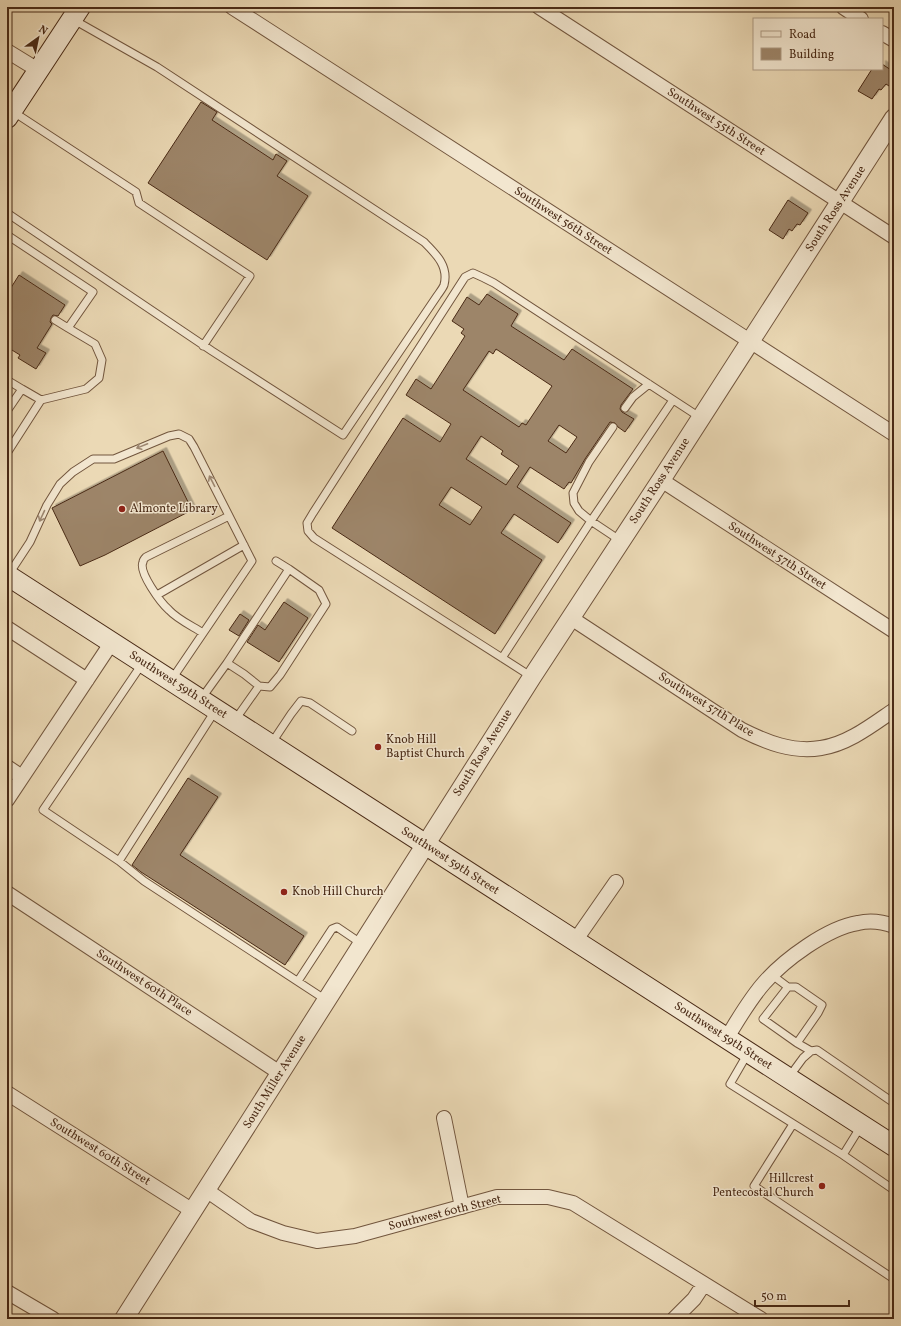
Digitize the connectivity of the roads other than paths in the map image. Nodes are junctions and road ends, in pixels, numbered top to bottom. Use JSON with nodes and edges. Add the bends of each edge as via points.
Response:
{"nodes":[{"id":1,"x":232,"y":7,"type":"edge"},
{"id":2,"x":539,"y":7,"type":"edge"},
{"id":3,"x":842,"y":7,"type":"edge"},
{"id":4,"x":76,"y":13,"type":"edge"},
{"id":5,"x":859,"y":18,"type":"edge"},
{"id":6,"x":883,"y":33,"type":"edge"},
{"id":7,"x":894,"y":40,"type":"edge"},
{"id":8,"x":7,"y":51,"type":"edge"},
{"id":9,"x":38,"y":70,"type":"junction"},
{"id":10,"x":9,"y":115,"type":"edge"},
{"id":11,"x":894,"y":118,"type":"edge"},
{"id":12,"x":841,"y":203,"type":"junction"},
{"id":13,"x":7,"y":213,"type":"edge"},
{"id":14,"x":7,"y":235,"type":"edge"},
{"id":15,"x":894,"y":237,"type":"edge"},
{"id":16,"x":55,"y":320,"type":"dead end"},
{"id":17,"x":68,"y":328,"type":"junction"},
{"id":18,"x":750,"y":341,"type":"junction"},
{"id":19,"x":203,"y":346,"type":"junction"},
{"id":20,"x":7,"y":380,"type":"edge"},
{"id":21,"x":649,"y":384,"type":"junction"},
{"id":22,"x":22,"y":389,"type":"junction"},
{"id":23,"x":41,"y":400,"type":"junction"},
{"id":24,"x":673,"y":400,"type":"junction"},
{"id":25,"x":626,"y":408,"type":"dead end"},
{"id":26,"x":7,"y":411,"type":"edge"},
{"id":27,"x":700,"y":418,"type":"junction"},
{"id":28,"x":613,"y":427,"type":"dead end"},
{"id":29,"x":894,"y":434,"type":"edge"},
{"id":30,"x":7,"y":453,"type":"edge"},
{"id":31,"x":661,"y":480,"type":"junction"},
{"id":32,"x":229,"y":516,"type":"junction"},
{"id":33,"x":591,"y":521,"type":"junction"},
{"id":34,"x":621,"y":541,"type":"junction"},
{"id":35,"x":244,"y":545,"type":"junction"},
{"id":36,"x":276,"y":561,"type":"dead end"},
{"id":37,"x":289,"y":569,"type":"junction"},
{"id":38,"x":8,"y":575,"type":"edge"},
{"id":39,"x":157,"y":595,"type":"junction"},
{"id":40,"x":571,"y":618,"type":"junction"},
{"id":41,"x":7,"y":628,"type":"edge"},
{"id":42,"x":894,"y":631,"type":"edge"},
{"id":43,"x":203,"y":633,"type":"junction"},
{"id":44,"x":112,"y":642,"type":"junction"},
{"id":45,"x":502,"y":658,"type":"junction"},
{"id":46,"x":143,"y":662,"type":"junction"},
{"id":47,"x":227,"y":663,"type":"junction"},
{"id":48,"x":532,"y":677,"type":"junction"},
{"id":49,"x":87,"y":680,"type":"junction"},
{"id":50,"x":170,"y":681,"type":"junction"},
{"id":51,"x":259,"y":686,"type":"junction"},
{"id":52,"x":208,"y":704,"type":"junction"},
{"id":53,"x":894,"y":710,"type":"edge"},
{"id":54,"x":234,"y":721,"type":"junction"},
{"id":55,"x":352,"y":731,"type":"dead end"},
{"id":56,"x":271,"y":745,"type":"junction"},
{"id":57,"x":7,"y":767,"type":"edge"},
{"id":58,"x":22,"y":777,"type":"junction"},
{"id":59,"x":7,"y":800,"type":"edge"},
{"id":60,"x":425,"y":844,"type":"junction"},
{"id":61,"x":119,"y":860,"type":"junction"},
{"id":62,"x":616,"y":882,"type":"dead end"},
{"id":63,"x":7,"y":893,"type":"edge"},
{"id":64,"x":894,"y":926,"type":"edge"},
{"id":65,"x":575,"y":941,"type":"junction"},
{"id":66,"x":362,"y":944,"type":"junction"},
{"id":67,"x":772,"y":974,"type":"junction"},
{"id":68,"x":298,"y":981,"type":"junction"},
{"id":69,"x":788,"y":987,"type":"junction"},
{"id":70,"x":327,"y":1000,"type":"junction"},
{"id":71,"x":726,"y":1039,"type":"junction"},
{"id":72,"x":797,"y":1043,"type":"junction"},
{"id":73,"x":811,"y":1050,"type":"junction"},
{"id":74,"x":748,"y":1053,"type":"junction"},
{"id":75,"x":280,"y":1073,"type":"junction"},
{"id":76,"x":788,"y":1078,"type":"junction"},
{"id":77,"x":7,"y":1093,"type":"edge"},
{"id":78,"x":894,"y":1103,"type":"edge"},
{"id":79,"x":444,"y":1118,"type":"dead end"},
{"id":80,"x":793,"y":1124,"type":"junction"},
{"id":81,"x":862,"y":1126,"type":"junction"},
{"id":82,"x":892,"y":1139,"type":"edge"},
{"id":83,"x":843,"y":1156,"type":"junction"},
{"id":84,"x":206,"y":1190,"type":"junction"},
{"id":85,"x":894,"y":1190,"type":"edge"},
{"id":86,"x":462,"y":1207,"type":"junction"},
{"id":87,"x":193,"y":1211,"type":"junction"},
{"id":88,"x":894,"y":1279,"type":"edge"},
{"id":89,"x":704,"y":1284,"type":"junction"},
{"id":90,"x":7,"y":1292,"type":"edge"},
{"id":91,"x":53,"y":1319,"type":"edge"},
{"id":92,"x":124,"y":1319,"type":"edge"},
{"id":93,"x":674,"y":1319,"type":"edge"},
{"id":94,"x":761,"y":1319,"type":"edge"}],
"edges":[{"from":1,"to":18,"type":"street","name":"Southwest 56th Street"},
{"from":2,"to":12,"type":"street","name":"Southwest 55th Street"},
{"from":3,"to":5,"type":"street"},
{"from":4,"to":9,"type":"main road"},
{"from":4,"to":19,"type":"lane","via":[[424,242],[438,257],[445,270],[444,285],[342,435]]},
{"from":6,"to":7,"type":"street"},
{"from":8,"to":9,"type":"street"},
{"from":9,"to":10,"type":"main road"},
{"from":10,"to":19,"type":"lane","via":[[136,192],[139,203],[250,276]]},
{"from":11,"to":12,"type":"street","name":"South Ross Avenue"},
{"from":12,"to":15,"type":"street","name":"Southwest 55th Street"},
{"from":12,"to":18,"type":"street","name":"South Ross Avenue"},
{"from":13,"to":19,"type":"lane"},
{"from":14,"to":17,"type":"lane","via":[[93,292]]},
{"from":16,"to":17,"type":"lane"},
{"from":17,"to":23,"type":"lane","via":[[95,344],[102,360],[99,378],[86,389]]},
{"from":18,"to":27,"type":"street","name":"South Ross Avenue"},
{"from":18,"to":29,"type":"street","name":"Southwest 56th Street"},
{"from":20,"to":22,"type":"lane"},
{"from":21,"to":24,"type":"lane"},
{"from":21,"to":25,"type":"lane","via":[[633,397]]},
{"from":21,"to":45,"type":"lane","via":[[494,283],[473,273],[465,277],[313,513],[308,523],[308,532],[314,538]]},
{"from":22,"to":23,"type":"lane"},
{"from":22,"to":26,"type":"lane"},
{"from":23,"to":30,"type":"lane"},
{"from":24,"to":27,"type":"lane"},
{"from":24,"to":33,"type":"lane"},
{"from":27,"to":31,"type":"street","name":"South Ross Avenue"},
{"from":28,"to":33,"type":"lane","via":[[589,462],[573,493],[574,503],[579,511]]},
{"from":31,"to":34,"type":"street","name":"South Ross Avenue"},
{"from":31,"to":42,"type":"street","name":"Southwest 57th Street"},
{"from":32,"to":35,"type":"lane"},
{"from":32,"to":38,"type":"lane","one_way":true,"via":[[194,447],[188,439],[179,434],[169,436],[114,459],[93,460],[73,472],[60,484],[30,542]]},
{"from":32,"to":39,"type":"lane","via":[[146,557],[142,562],[144,574]]},
{"from":33,"to":34,"type":"lane"},
{"from":33,"to":45,"type":"lane"},
{"from":34,"to":40,"type":"street","name":"South Ross Avenue"},
{"from":35,"to":39,"type":"lane"},
{"from":35,"to":43,"type":"lane","via":[[252,561]]},
{"from":36,"to":37,"type":"lane"},
{"from":37,"to":47,"type":"lane"},
{"from":37,"to":51,"type":"lane","via":[[319,590],[326,604],[270,687]]},
{"from":38,"to":44,"type":"main road","name":"Southwest 59th Street"},
{"from":39,"to":43,"type":"lane","via":[[169,611]]},
{"from":40,"to":48,"type":"street","name":"South Ross Avenue"},
{"from":40,"to":53,"type":"street","name":"Southwest 57th Place","via":[[742,730],[763,741],[782,746],[821,748],[861,731]]},
{"from":41,"to":49,"type":"street"},
{"from":43,"to":50,"type":"lane"},
{"from":44,"to":46,"type":"main road","name":"Southwest 59th Street"},
{"from":44,"to":49,"type":"street"},
{"from":45,"to":48,"type":"lane"},
{"from":46,"to":50,"type":"main road","name":"Southwest 59th Street"},
{"from":46,"to":61,"type":"lane","via":[[43,810]]},
{"from":47,"to":51,"type":"lane"},
{"from":47,"to":52,"type":"lane"},
{"from":48,"to":60,"type":"street","name":"South Ross Avenue"},
{"from":49,"to":58,"type":"street"},
{"from":50,"to":52,"type":"main road","name":"Southwest 59th Street"},
{"from":51,"to":54,"type":"lane"},
{"from":52,"to":54,"type":"main road","name":"Southwest 59th Street"},
{"from":52,"to":61,"type":"lane"},
{"from":54,"to":56,"type":"main road","name":"Southwest 59th Street"},
{"from":55,"to":56,"type":"lane","via":[[310,703],[301,701]]},
{"from":56,"to":60,"type":"main road","name":"Southwest 59th Street"},
{"from":57,"to":58,"type":"street"},
{"from":58,"to":59,"type":"street"},
{"from":60,"to":65,"type":"main road","name":"Southwest 59th Street"},
{"from":60,"to":66,"type":"street","name":"South Miller Avenue"},
{"from":61,"to":68,"type":"lane","via":[[144,881]]},
{"from":62,"to":65,"type":"street"},
{"from":63,"to":75,"type":"street","name":"Southwest 60th Place"},
{"from":64,"to":67,"type":"street","via":[[879,922],[859,922],[837,930],[795,954]]},
{"from":65,"to":71,"type":"main road","name":"Southwest 59th Street"},
{"from":66,"to":68,"type":"lane","via":[[337,927],[332,929]]},
{"from":66,"to":70,"type":"street","name":"South Miller Avenue"},
{"from":67,"to":69,"type":"lane"},
{"from":67,"to":71,"type":"street"},
{"from":68,"to":70,"type":"lane"},
{"from":69,"to":72,"type":"lane","via":[[763,1019]]},
{"from":69,"to":72,"type":"lane","via":[[796,987],[822,1005]]},
{"from":70,"to":75,"type":"street","name":"South Miller Avenue"},
{"from":71,"to":74,"type":"main road","name":"Southwest 59th Street"},
{"from":72,"to":73,"type":"lane"},
{"from":73,"to":76,"type":"lane"},
{"from":73,"to":78,"type":"lane","via":[[817,1050]]},
{"from":74,"to":76,"type":"main road","name":"Southwest 59th Street"},
{"from":74,"to":80,"type":"lane","via":[[730,1084]]},
{"from":75,"to":84,"type":"street","name":"South Miller Avenue"},
{"from":76,"to":81,"type":"main road","name":"Southwest 59th Street"},
{"from":77,"to":87,"type":"street","name":"Southwest 60th Street"},
{"from":79,"to":86,"type":"street"},
{"from":80,"to":83,"type":"lane"},
{"from":80,"to":88,"type":"lane","via":[[754,1186]]},
{"from":81,"to":82,"type":"main road","name":"Southwest 59th Street"},
{"from":81,"to":83,"type":"lane"},
{"from":83,"to":85,"type":"lane"},
{"from":84,"to":86,"type":"street","name":"Southwest 60th Street","via":[[251,1221],[283,1233],[317,1241],[355,1236]]},
{"from":84,"to":87,"type":"street","name":"South Miller Avenue"},
{"from":86,"to":89,"type":"street","name":"Southwest 60th Street","via":[[497,1197],[548,1197],[573,1203]]},
{"from":87,"to":92,"type":"street","name":"South Miller Avenue"},
{"from":89,"to":93,"type":"street","via":[[694,1299]]},
{"from":89,"to":94,"type":"street","name":"Southwest 60th Street"},
{"from":90,"to":91,"type":"street"}]}
